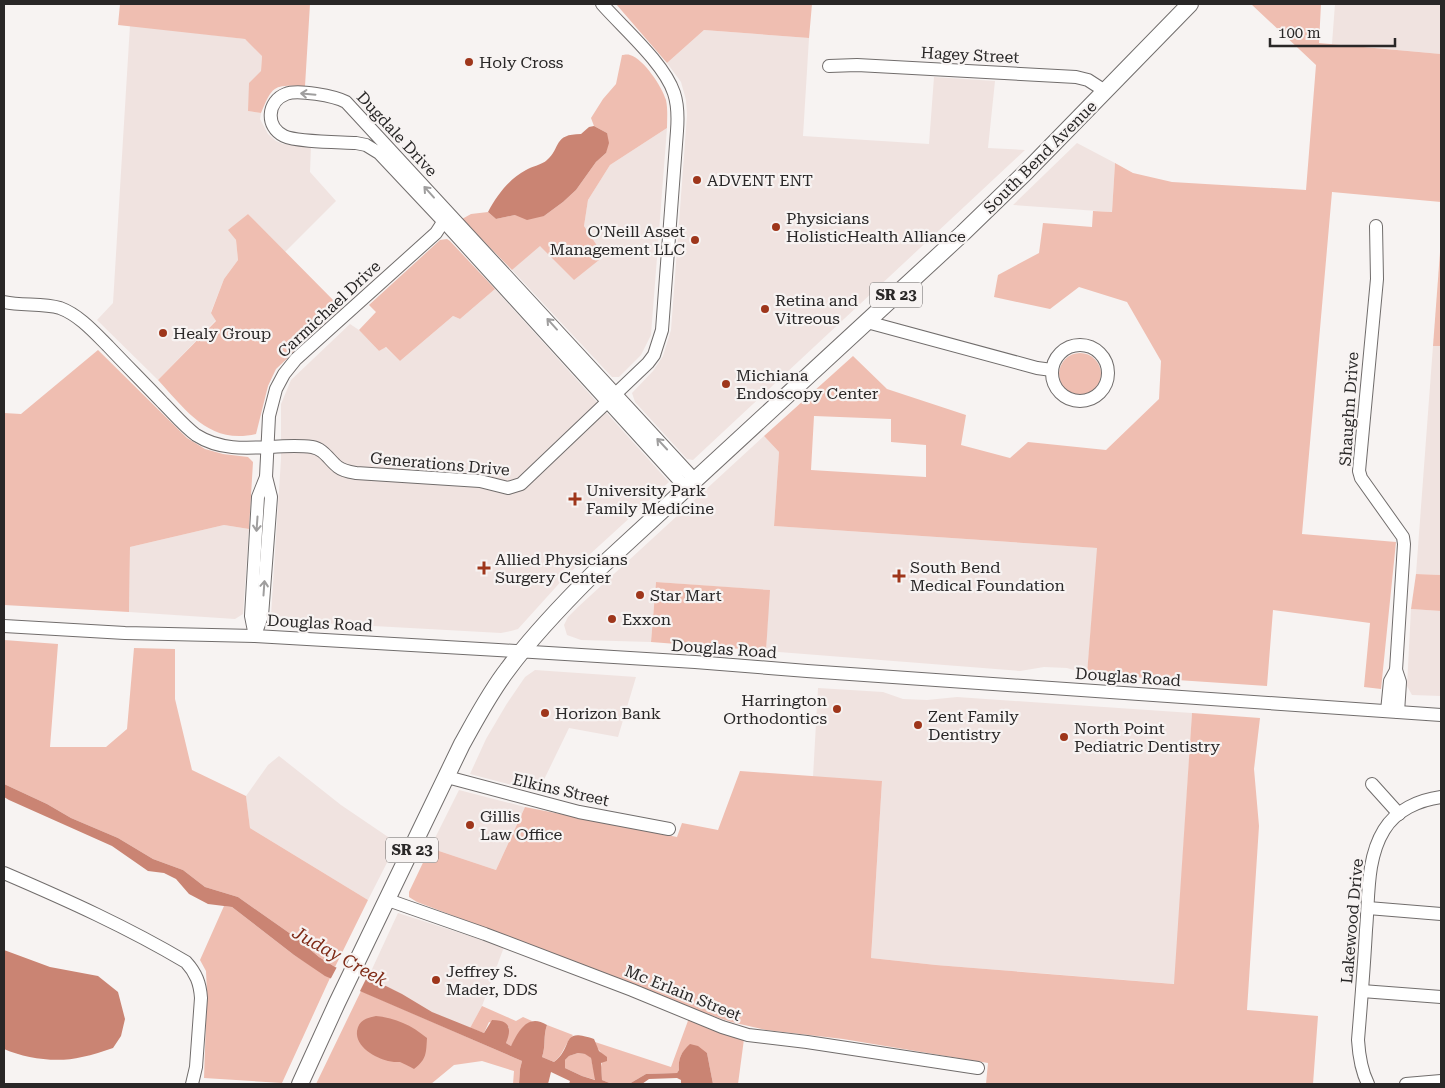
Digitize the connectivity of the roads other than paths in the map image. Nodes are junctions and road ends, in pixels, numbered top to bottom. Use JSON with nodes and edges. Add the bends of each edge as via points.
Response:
{"nodes":[{"id":1,"x":602,"y":4,"type":"edge"},
{"id":2,"x":1190,"y":4,"type":"edge"},
{"id":3,"x":830,"y":66,"type":"dead end"},
{"id":4,"x":1105,"y":91,"type":"junction"},
{"id":5,"x":446,"y":218,"type":"junction"},
{"id":6,"x":1376,"y":226,"type":"dead end"},
{"id":7,"x":4,"y":302,"type":"edge"},
{"id":8,"x":866,"y":322,"type":"junction"},
{"id":9,"x":1052,"y":370,"type":"junction"},
{"id":10,"x":611,"y":398,"type":"junction"},
{"id":11,"x":268,"y":448,"type":"junction"},
{"id":12,"x":690,"y":484,"type":"junction"},
{"id":13,"x":4,"y":626,"type":"edge"},
{"id":14,"x":255,"y":636,"type":"junction"},
{"id":15,"x":521,"y":652,"type":"junction"},
{"id":16,"x":1393,"y":711,"type":"junction"},
{"id":17,"x":1441,"y":715,"type":"edge"},
{"id":18,"x":447,"y":777,"type":"junction"},
{"id":19,"x":1372,"y":784,"type":"dead end"},
{"id":20,"x":1441,"y":797,"type":"edge"},
{"id":21,"x":1399,"y":814,"type":"junction"},
{"id":22,"x":669,"y":829,"type":"dead end"},
{"id":23,"x":4,"y":873,"type":"edge"},
{"id":24,"x":388,"y":900,"type":"junction"},
{"id":25,"x":1368,"y":908,"type":"junction"},
{"id":26,"x":1441,"y":914,"type":"edge"},
{"id":27,"x":1362,"y":991,"type":"junction"},
{"id":28,"x":1441,"y":997,"type":"edge"},
{"id":29,"x":978,"y":1068,"type":"dead end"},
{"id":30,"x":1441,"y":1081,"type":"edge"},
{"id":31,"x":192,"y":1084,"type":"edge"},
{"id":32,"x":300,"y":1084,"type":"edge"},
{"id":33,"x":1368,"y":1084,"type":"edge"},
{"id":34,"x":1406,"y":1084,"type":"edge"}],
"edges":[{"from":1,"to":10,"type":"street","name":"Generations Drive","via":[[662,69],[674,93],[678,115],[661,336],[648,363]]},
{"from":2,"to":4,"type":"main road","name":"South Bend Avenue","number":"SR 23"},
{"from":3,"to":4,"type":"street","name":"Hagey Street","via":[[1076,76]]},
{"from":4,"to":8,"type":"main road","name":"South Bend Avenue","number":"SR 23","via":[[964,233]]},
{"from":5,"to":5,"type":"street","name":"Dugdale Drive","one_way":true,"via":[[346,102],[330,96],[291,92],[274,103],[270,116],[279,133],[292,138],[356,143],[375,150]]},
{"from":5,"to":10,"type":"street","name":"Dugdale Drive","via":[[518,288]]},
{"from":5,"to":11,"type":"street","name":"Carmichael Drive","via":[[436,233],[296,359],[284,374],[269,416]]},
{"from":6,"to":16,"type":"street","name":"Shaughn Drive","via":[[1377,279],[1359,471],[1403,537],[1404,544],[1396,670],[1400,682]]},
{"from":7,"to":11,"type":"street","name":"Generations Drive","via":[[45,305],[76,316],[187,427],[204,439],[229,447]]},
{"from":8,"to":9,"type":"street"},
{"from":8,"to":12,"type":"main road","name":"South Bend Avenue","number":"SR 23"},
{"from":9,"to":9,"type":"street","via":[[1064,350],[1071,346],[1087,346],[1101,354],[1108,377],[1106,385],[1094,398],[1077,401],[1061,394],[1052,379]]},
{"from":10,"to":11,"type":"street","name":"Generations Drive","via":[[514,488],[480,481],[345,471],[313,447]]},
{"from":10,"to":12,"type":"street","name":"Dugdale Drive"},
{"from":11,"to":14,"type":"street","name":"Carmichael Drive","via":[[266,477],[272,497],[260,562],[262,616]]},
{"from":12,"to":15,"type":"main road","name":"South Bend Avenue","number":"SR 23","via":[[592,575]]},
{"from":13,"to":14,"type":"street","name":"Douglas Road"},
{"from":14,"to":15,"type":"street","name":"Douglas Road"},
{"from":15,"to":16,"type":"street","name":"Douglas Road"},
{"from":15,"to":18,"type":"main road","name":"South Bend Avenue","number":"SR 23","via":[[475,721]]},
{"from":16,"to":17,"type":"street","name":"Douglas Road"},
{"from":18,"to":22,"type":"street","name":"Elkins Street","via":[[579,812]]},
{"from":18,"to":24,"type":"main road","name":"South Bend Avenue","number":"SR 23"},
{"from":19,"to":21,"type":"street"},
{"from":20,"to":21,"type":"street","name":"Lakewood Drive","via":[[1421,801]]},
{"from":21,"to":25,"type":"street","name":"Lakewood Drive","via":[[1384,830],[1374,853]]},
{"from":23,"to":31,"type":"street","via":[[126,928],[186,962],[193,970],[201,998]]},
{"from":24,"to":29,"type":"street","name":"Mc Erlain Street","via":[[742,1033]]},
{"from":24,"to":32,"type":"main road","name":"South Bend Avenue","number":"SR 23"},
{"from":25,"to":26,"type":"street"},
{"from":25,"to":27,"type":"street","name":"Lakewood Drive"},
{"from":27,"to":28,"type":"street"},
{"from":27,"to":33,"type":"street","name":"Lakewood Drive","via":[[1358,1054]]},
{"from":30,"to":34,"type":"street"}]}
